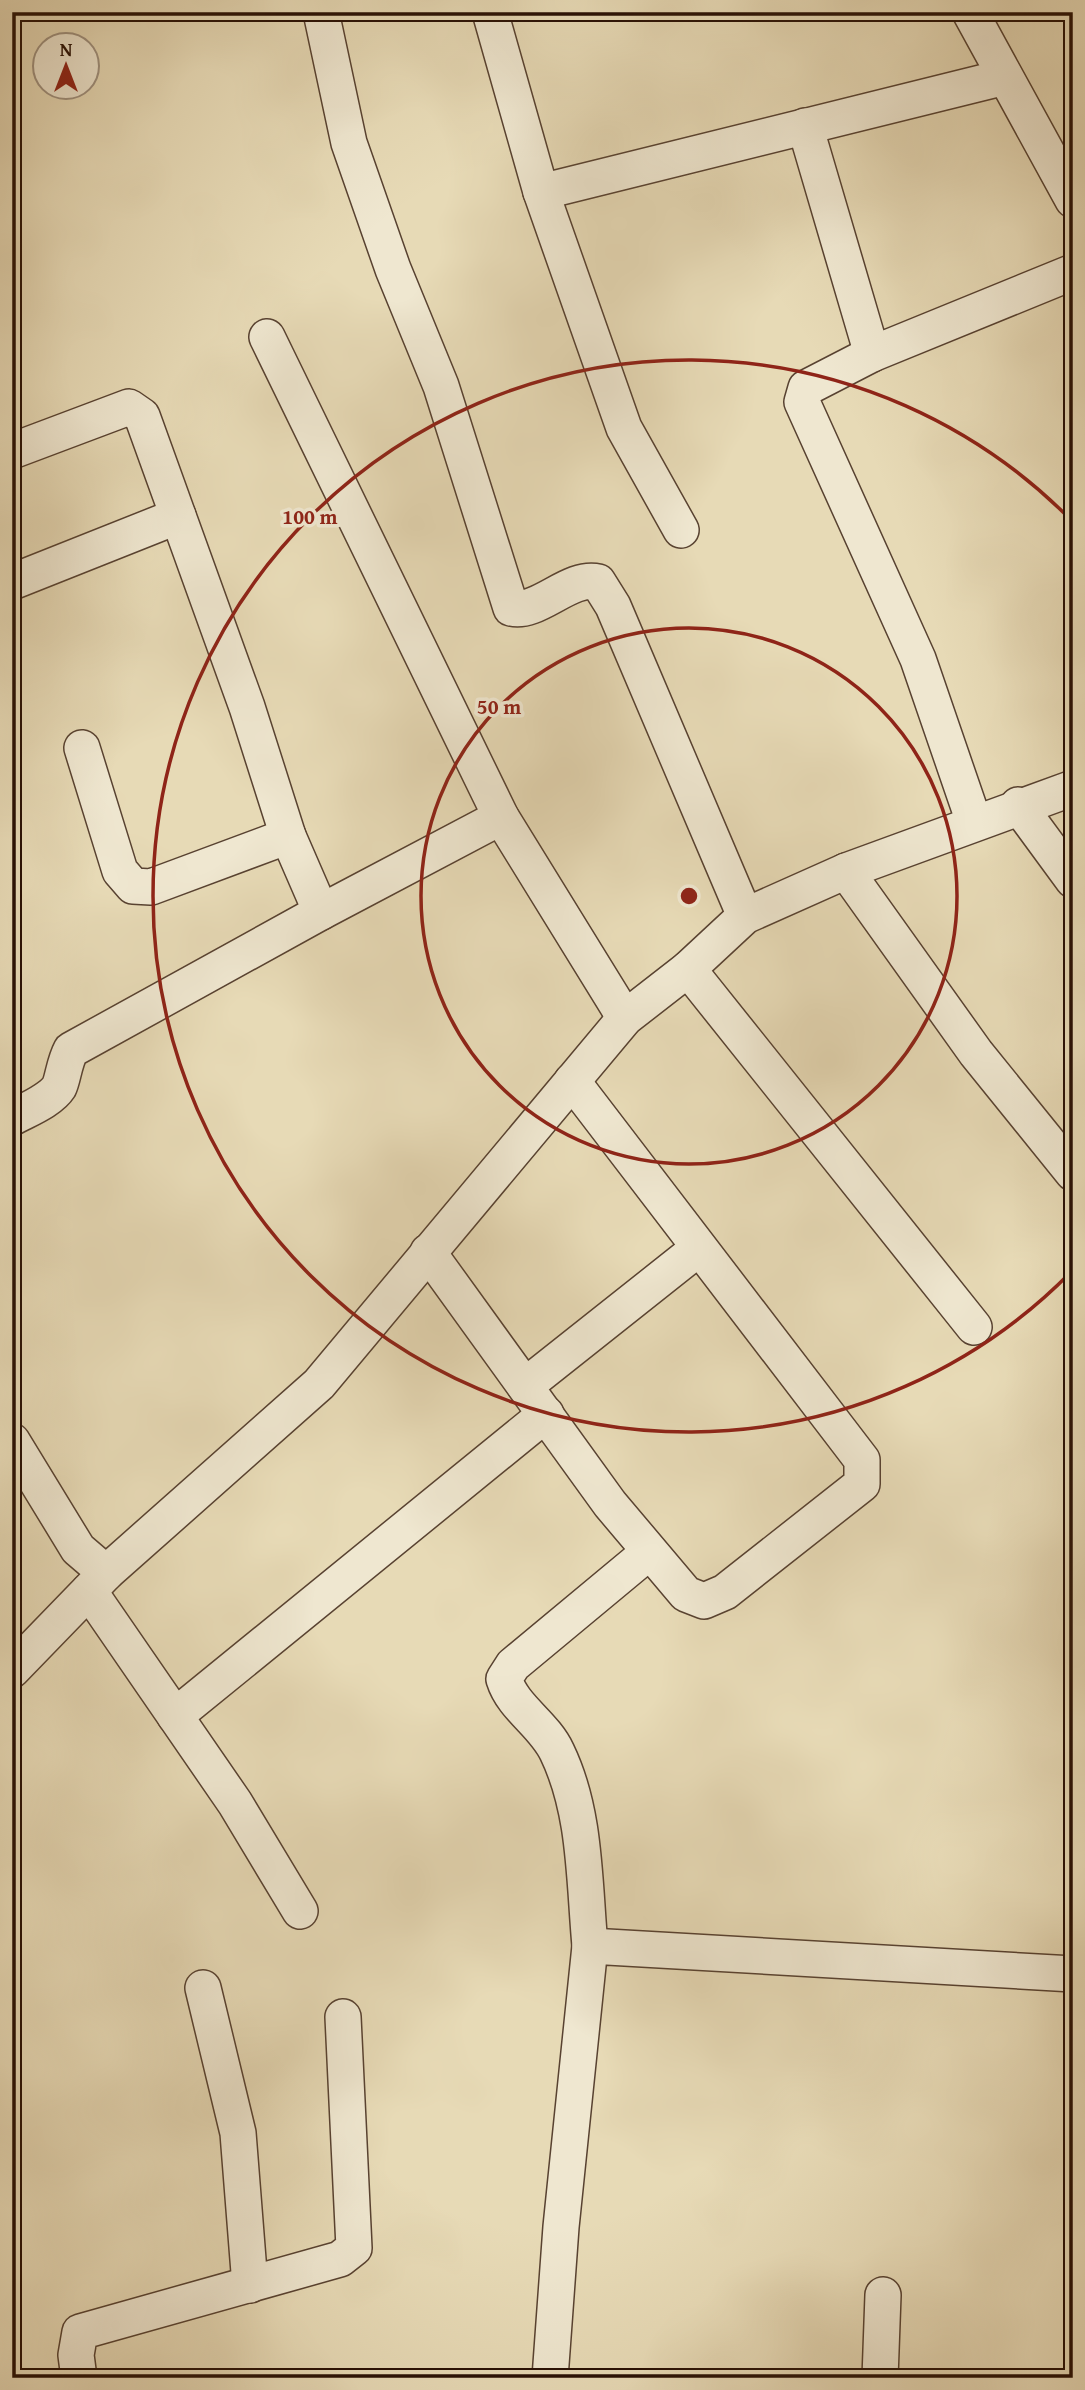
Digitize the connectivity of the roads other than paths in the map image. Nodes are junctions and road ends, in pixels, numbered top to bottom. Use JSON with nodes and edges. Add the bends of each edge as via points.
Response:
{"nodes":[{"id":1,"x":321,"y":12,"type":"edge"},
{"id":2,"x":490,"y":12,"type":"edge"},
{"id":3,"x":970,"y":12,"type":"edge"},
{"id":4,"x":1005,"y":77,"type":"junction"},
{"id":5,"x":805,"y":126,"type":"junction"},
{"id":6,"x":541,"y":192,"type":"junction"},
{"id":7,"x":1073,"y":200,"type":"edge"},
{"id":8,"x":1073,"y":272,"type":"edge"},
{"id":9,"x":267,"y":337,"type":"dead end"},
{"id":10,"x":872,"y":354,"type":"junction"},
{"id":11,"x":12,"y":451,"type":"edge"},
{"id":12,"x":178,"y":516,"type":"junction"},
{"id":13,"x":681,"y":530,"type":"dead end"},
{"id":14,"x":12,"y":582,"type":"edge"},
{"id":15,"x":82,"y":748,"type":"dead end"},
{"id":16,"x":1073,"y":788,"type":"edge"},
{"id":17,"x":1018,"y":805,"type":"junction"},
{"id":18,"x":501,"y":817,"type":"junction"},
{"id":19,"x":974,"y":822,"type":"junction"},
{"id":20,"x":288,"y":836,"type":"junction"},
{"id":21,"x":846,"y":871,"type":"junction"},
{"id":22,"x":1073,"y":880,"type":"edge"},
{"id":23,"x":321,"y":912,"type":"junction"},
{"id":24,"x":745,"y":916,"type":"junction"},
{"id":25,"x":688,"y":969,"type":"junction"},
{"id":26,"x":625,"y":1018,"type":"junction"},
{"id":27,"x":572,"y":1081,"type":"junction"},
{"id":28,"x":12,"y":1118,"type":"edge"},
{"id":29,"x":1073,"y":1173,"type":"edge"},
{"id":30,"x":699,"y":1248,"type":"junction"},
{"id":31,"x":428,"y":1252,"type":"junction"},
{"id":32,"x":974,"y":1326,"type":"dead end"},
{"id":33,"x":525,"y":1386,"type":"junction"},
{"id":34,"x":546,"y":1414,"type":"junction"},
{"id":35,"x":12,"y":1441,"type":"edge"},
{"id":36,"x":649,"y":1552,"type":"junction"},
{"id":37,"x":98,"y":1582,"type":"junction"},
{"id":38,"x":12,"y":1670,"type":"edge"},
{"id":39,"x":175,"y":1716,"type":"junction"},
{"id":40,"x":300,"y":1911,"type":"dead end"},
{"id":41,"x":590,"y":1946,"type":"junction"},
{"id":42,"x":1073,"y":1974,"type":"edge"},
{"id":43,"x":203,"y":1988,"type":"dead end"},
{"id":44,"x":343,"y":2017,"type":"dead end"},
{"id":45,"x":250,"y":2285,"type":"junction"},
{"id":46,"x":883,"y":2295,"type":"dead end"},
{"id":47,"x":79,"y":2378,"type":"edge"},
{"id":48,"x":551,"y":2378,"type":"edge"},
{"id":49,"x":880,"y":2378,"type":"edge"}],
"edges":[{"from":1,"to":24,"type":"street","via":[[349,143],[441,386],[511,608],[524,608],[584,581],[598,582],[613,606]]},
{"from":2,"to":6,"type":"street"},
{"from":3,"to":4,"type":"street"},
{"from":4,"to":5,"type":"street"},
{"from":4,"to":7,"type":"street"},
{"from":5,"to":6,"type":"street"},
{"from":5,"to":10,"type":"street"},
{"from":6,"to":13,"type":"street","via":[[624,428]]},
{"from":8,"to":10,"type":"street"},
{"from":9,"to":18,"type":"street"},
{"from":10,"to":19,"type":"street","via":[[806,388],[802,402],[918,659]]},
{"from":11,"to":12,"type":"street","via":[[129,407],[142,416]]},
{"from":12,"to":14,"type":"street"},
{"from":12,"to":20,"type":"street"},
{"from":15,"to":20,"type":"street","via":[[120,872],[133,886],[151,887]]},
{"from":16,"to":17,"type":"street"},
{"from":17,"to":19,"type":"street"},
{"from":17,"to":22,"type":"street"},
{"from":18,"to":23,"type":"street"},
{"from":18,"to":26,"type":"street"},
{"from":19,"to":21,"type":"street"},
{"from":20,"to":23,"type":"street"},
{"from":21,"to":24,"type":"street"},
{"from":21,"to":29,"type":"street","via":[[976,1053]]},
{"from":23,"to":28,"type":"street","via":[[71,1050],[60,1086]]},
{"from":24,"to":25,"type":"street"},
{"from":25,"to":26,"type":"street"},
{"from":25,"to":32,"type":"street"},
{"from":26,"to":27,"type":"street"},
{"from":27,"to":30,"type":"street"},
{"from":27,"to":31,"type":"street"},
{"from":30,"to":33,"type":"street"},
{"from":30,"to":36,"type":"street","via":[[862,1460],[862,1483],[725,1592],[704,1601],[686,1594]]},
{"from":31,"to":33,"type":"street"},
{"from":31,"to":37,"type":"street","via":[[319,1384]]},
{"from":33,"to":34,"type":"street"},
{"from":34,"to":36,"type":"street"},
{"from":34,"to":39,"type":"street"},
{"from":35,"to":37,"type":"street"},
{"from":36,"to":41,"type":"street","via":[[513,1665],[504,1678],[508,1692],[556,1750],[578,1811]]},
{"from":37,"to":38,"type":"street"},
{"from":37,"to":39,"type":"street"},
{"from":39,"to":40,"type":"street","via":[[235,1803]]},
{"from":41,"to":42,"type":"street"},
{"from":41,"to":48,"type":"street","via":[[561,2227]]},
{"from":43,"to":45,"type":"street","via":[[238,2133]]},
{"from":44,"to":45,"type":"street","via":[[354,2248],[340,2259]]},
{"from":45,"to":47,"type":"street","via":[[80,2332]]},
{"from":46,"to":49,"type":"street"}]}
